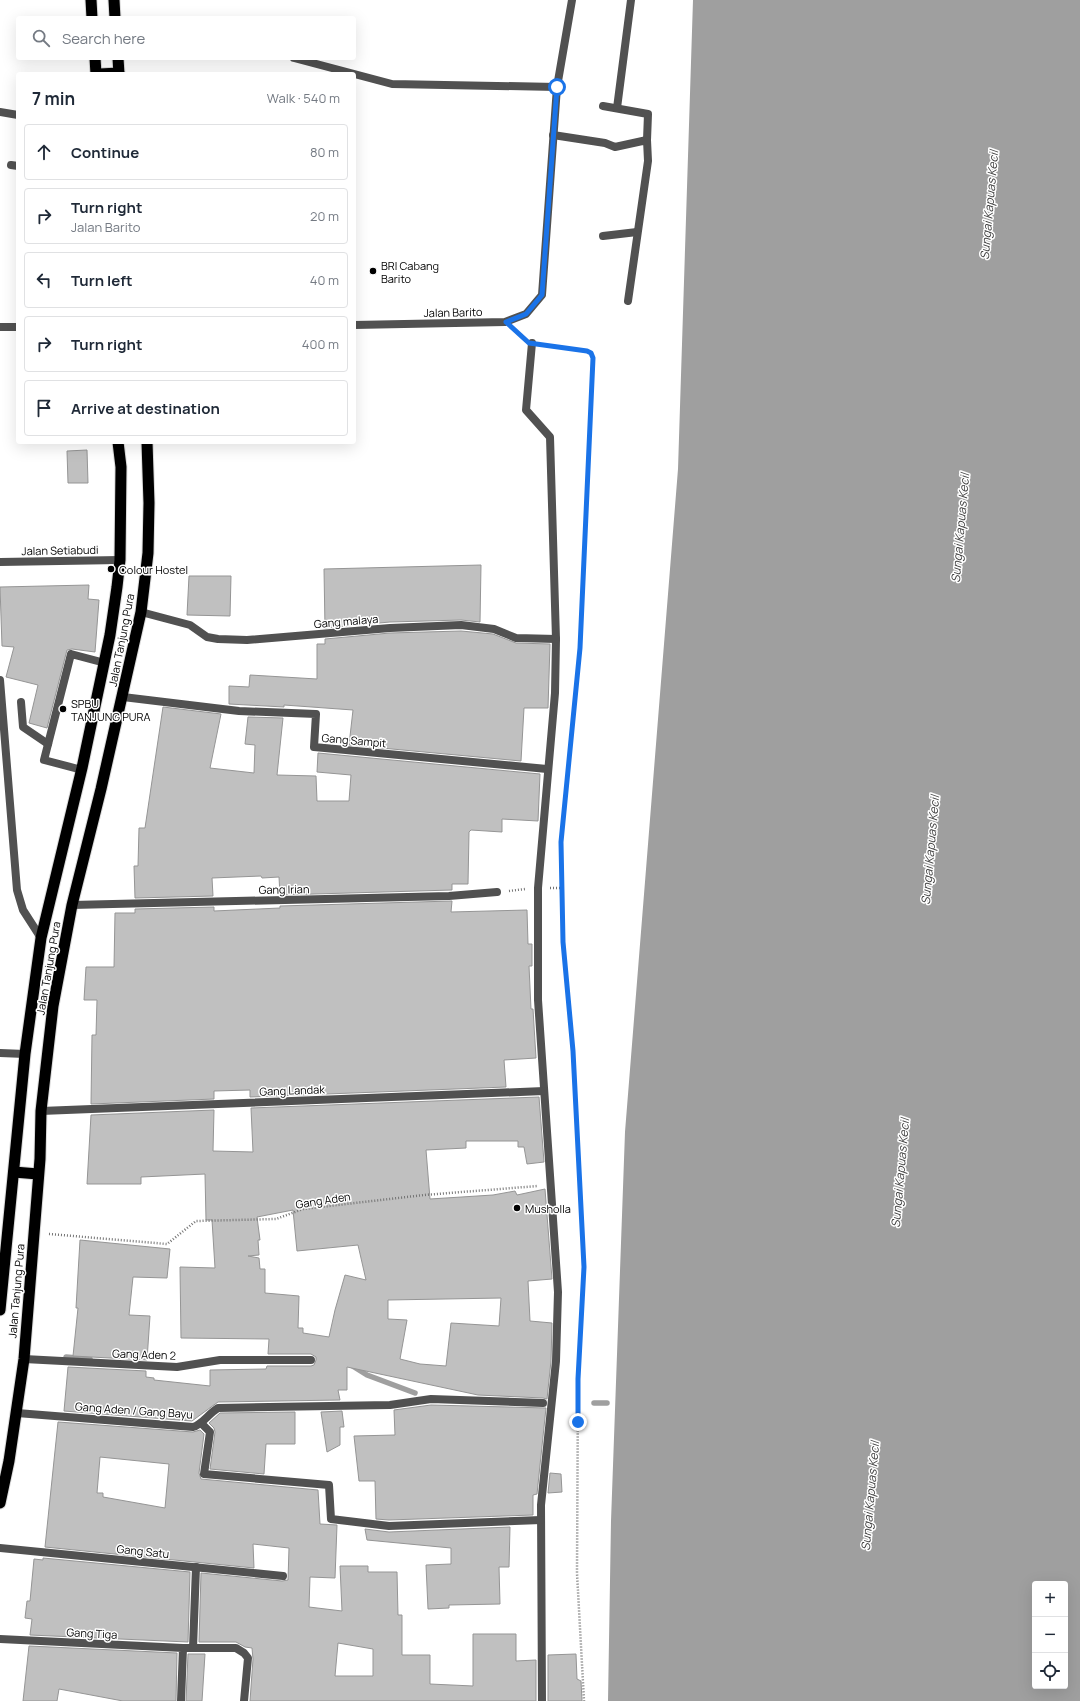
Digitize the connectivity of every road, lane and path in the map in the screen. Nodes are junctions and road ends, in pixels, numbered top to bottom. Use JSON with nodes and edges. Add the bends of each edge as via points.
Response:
{"nodes":[{"id":1,"x":91,"y":0,"type":"edge"},
{"id":2,"x":114,"y":0,"type":"edge"},
{"id":3,"x":572,"y":0,"type":"edge"},
{"id":4,"x":631,"y":0,"type":"edge"},
{"id":5,"x":92,"y":16,"type":"edge"},
{"id":6,"x":115,"y":16,"type":"edge"},
{"id":7,"x":95,"y":60,"type":"edge"},
{"id":8,"x":118,"y":60,"type":"edge"},
{"id":9,"x":302,"y":60,"type":"edge"},
{"id":10,"x":96,"y":72,"type":"edge"},
{"id":11,"x":119,"y":72,"type":"edge"},
{"id":12,"x":347,"y":72,"type":"edge"},
{"id":13,"x":356,"y":74,"type":"edge"},
{"id":14,"x":557,"y":87,"type":"junction"},
{"id":15,"x":603,"y":106,"type":"dead end"},
{"id":16,"x":617,"y":108,"type":"junction"},
{"id":17,"x":0,"y":112,"type":"edge"},
{"id":18,"x":16,"y":114,"type":"edge"},
{"id":19,"x":553,"y":135,"type":"junction"},
{"id":20,"x":647,"y":140,"type":"junction"},
{"id":21,"x":637,"y":232,"type":"junction"},
{"id":22,"x":603,"y":236,"type":"dead end"},
{"id":23,"x":628,"y":301,"type":"dead end"},
{"id":24,"x":356,"y":325,"type":"edge"},
{"id":25,"x":0,"y":327,"type":"edge"},
{"id":26,"x":16,"y":327,"type":"edge"},
{"id":27,"x":532,"y":343,"type":"joint"},
{"id":28,"x":118,"y":444,"type":"edge"},
{"id":29,"x":147,"y":444,"type":"edge"},
{"id":30,"x":120,"y":560,"type":"junction"},
{"id":31,"x":0,"y":562,"type":"edge"},
{"id":32,"x":141,"y":612,"type":"junction"},
{"id":33,"x":556,"y":639,"type":"junction"},
{"id":34,"x":105,"y":663,"type":"junction"},
{"id":35,"x":0,"y":680,"type":"edge"},
{"id":36,"x":123,"y":697,"type":"junction"},
{"id":37,"x":21,"y":702,"type":"dead end"},
{"id":38,"x":48,"y":744,"type":"junction"},
{"id":39,"x":82,"y":770,"type":"junction"},
{"id":40,"x":547,"y":770,"type":"junction"},
{"id":41,"x":497,"y":892,"type":"dead end"},
{"id":42,"x":72,"y":905,"type":"junction"},
{"id":43,"x":41,"y":938,"type":"junction"},
{"id":44,"x":0,"y":1053,"type":"edge"},
{"id":45,"x":25,"y":1054,"type":"junction"},
{"id":46,"x":544,"y":1091,"type":"junction"},
{"id":47,"x":41,"y":1111,"type":"junction"},
{"id":48,"x":14,"y":1172,"type":"junction"},
{"id":49,"x":38,"y":1174,"type":"junction"},
{"id":50,"x":551,"y":1184,"type":"junction"},
{"id":51,"x":34,"y":1233,"type":"junction"},
{"id":52,"x":0,"y":1310,"type":"edge"},
{"id":53,"x":24,"y":1359,"type":"junction"},
{"id":54,"x":311,"y":1360,"type":"dead end"},
{"id":55,"x":542,"y":1403,"type":"dead end"},
{"id":56,"x":17,"y":1413,"type":"junction"},
{"id":57,"x":201,"y":1423,"type":"junction"},
{"id":58,"x":0,"y":1503,"type":"edge"},
{"id":59,"x":541,"y":1520,"type":"junction"},
{"id":60,"x":0,"y":1548,"type":"edge"},
{"id":61,"x":196,"y":1568,"type":"junction"},
{"id":62,"x":283,"y":1576,"type":"dead end"},
{"id":63,"x":0,"y":1639,"type":"edge"},
{"id":64,"x":183,"y":1648,"type":"junction"},
{"id":65,"x":193,"y":1648,"type":"junction"},
{"id":66,"x":181,"y":1701,"type":"edge"},
{"id":67,"x":244,"y":1701,"type":"edge"},
{"id":68,"x":542,"y":1701,"type":"edge"},
{"id":69,"x":584,"y":1701,"type":"edge"}],
"edges":[{"from":1,"to":5,"type":"highway"},
{"from":2,"to":6,"type":"highway"},
{"from":3,"to":14,"type":"street"},
{"from":4,"to":16,"type":"street"},
{"from":7,"to":10,"type":"highway"},
{"from":8,"to":11,"type":"highway"},
{"from":9,"to":12,"type":"street"},
{"from":13,"to":14,"type":"street","via":[[392,84]]},
{"from":14,"to":19,"type":"street"},
{"from":15,"to":16,"type":"street"},
{"from":16,"to":20,"type":"street","via":[[648,114]]},
{"from":17,"to":18,"type":"street"},
{"from":19,"to":20,"type":"street","via":[[615,147]]},
{"from":19,"to":24,"type":"street","name":"Jalan Barito","via":[[542,295],[526,314],[506,322]]},
{"from":20,"to":21,"type":"street","via":[[648,161]]},
{"from":21,"to":22,"type":"street"},
{"from":21,"to":23,"type":"street"},
{"from":25,"to":26,"type":"street"},
{"from":27,"to":33,"type":"street","via":[[526,410],[550,437]]},
{"from":27,"to":69,"type":"path","via":[[587,351],[593,358],[580,648],[561,842],[563,942],[573,1051],[584,1267],[578,1379],[577,1573]]},
{"from":28,"to":30,"type":"highway","name":"Jalan Tanjung Pura","via":[[121,467]]},
{"from":29,"to":32,"type":"highway","name":"Jalan Tanjung Pura","via":[[148,554]]},
{"from":30,"to":31,"type":"street","name":"Jalan Setiabudi"},
{"from":30,"to":34,"type":"highway","name":"Jalan Tanjung Pura"},
{"from":32,"to":33,"type":"street","name":"Gang malaya","via":[[190,625],[207,637],[218,639],[246,640],[461,625],[494,629],[516,638]]},
{"from":32,"to":36,"type":"highway","name":"Jalan Tanjung Pura"},
{"from":33,"to":40,"type":"street","via":[[555,693]]},
{"from":34,"to":38,"type":"street","via":[[71,654]]},
{"from":34,"to":39,"type":"highway","name":"Jalan Tanjung Pura"},
{"from":35,"to":43,"type":"street","via":[[17,890],[23,910]]},
{"from":36,"to":40,"type":"street","name":"Gang Sampit","via":[[239,711],[316,714],[314,747]]},
{"from":36,"to":42,"type":"highway","name":"Jalan Tanjung Pura"},
{"from":37,"to":38,"type":"street","via":[[23,727]]},
{"from":38,"to":39,"type":"street","via":[[44,760]]},
{"from":39,"to":43,"type":"highway","name":"Jalan Tanjung Pura"},
{"from":40,"to":46,"type":"street","via":[[538,888],[538,1000]]},
{"from":41,"to":42,"type":"street","name":"Gang Irian","via":[[433,896]]},
{"from":42,"to":47,"type":"highway","name":"Jalan Tanjung Pura","via":[[53,1006]]},
{"from":43,"to":45,"type":"highway","name":"Jalan Tanjung Pura"},
{"from":44,"to":45,"type":"street"},
{"from":45,"to":48,"type":"highway","name":"Jalan Tanjung Pura"},
{"from":46,"to":47,"type":"street","name":"Gang Landak"},
{"from":46,"to":50,"type":"street"},
{"from":47,"to":49,"type":"highway","name":"Jalan Tanjung Pura"},
{"from":48,"to":49,"type":"highway"},
{"from":48,"to":52,"type":"highway","name":"Jalan Tanjung Pura"},
{"from":49,"to":51,"type":"highway","name":"Jalan Tanjung Pura"},
{"from":50,"to":51,"type":"path","name":"Gang Aden","via":[[303,1209],[276,1219],[196,1221],[167,1244]]},
{"from":50,"to":59,"type":"street","via":[[558,1292],[556,1361]]},
{"from":51,"to":53,"type":"highway","name":"Jalan Tanjung Pura"},
{"from":53,"to":54,"type":"street","name":"Gang Aden 2","via":[[177,1368],[220,1360]]},
{"from":53,"to":56,"type":"highway","name":"Jalan Tanjung Pura"},
{"from":55,"to":57,"type":"street","name":"Gang Aden / Gang Bayu","via":[[431,1399],[390,1404],[218,1408]]},
{"from":56,"to":57,"type":"street","name":"Gang Aden / Gang Bayu","via":[[193,1427]]},
{"from":56,"to":58,"type":"highway","name":"Jalan Tanjung Pura"},
{"from":57,"to":59,"type":"street","via":[[210,1432],[204,1474],[329,1485],[331,1519],[388,1526]]},
{"from":59,"to":68,"type":"street"},
{"from":60,"to":61,"type":"street","name":"Gang Satu"},
{"from":61,"to":62,"type":"street","name":"Gang Satu"},
{"from":61,"to":65,"type":"street"},
{"from":63,"to":64,"type":"street","name":"Gang Tiga"},
{"from":64,"to":65,"type":"street","name":"Gang Tiga"},
{"from":64,"to":66,"type":"street"},
{"from":65,"to":67,"type":"street","name":"Gang Tiga","via":[[236,1648],[246,1654],[248,1658]]}]}
